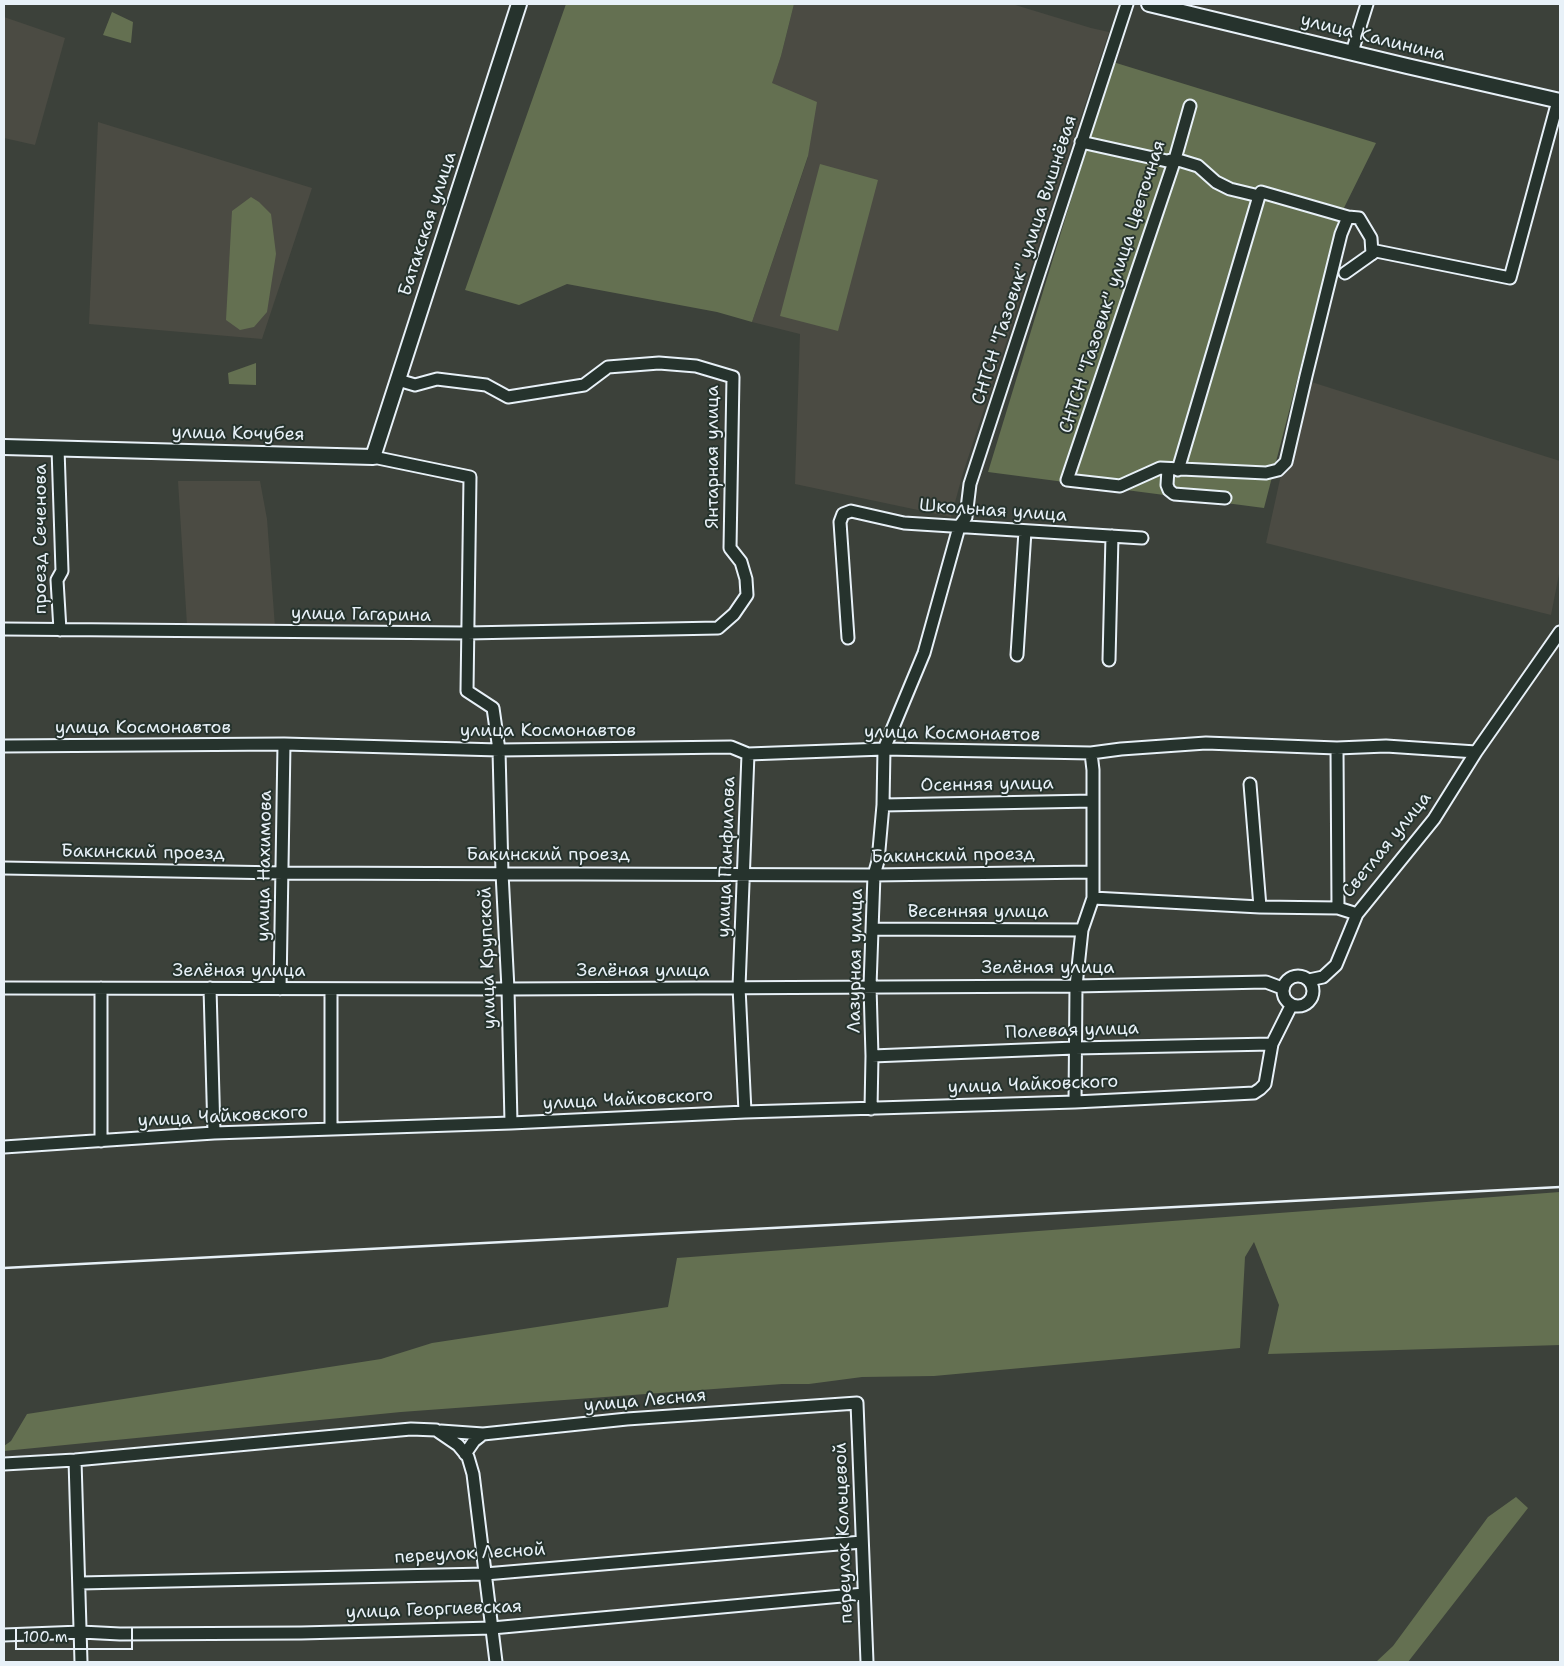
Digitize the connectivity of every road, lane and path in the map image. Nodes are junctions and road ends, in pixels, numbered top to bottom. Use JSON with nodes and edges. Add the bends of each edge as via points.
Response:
{"nodes":[{"id":1,"x":519,"y":4,"type":"edge"},
{"id":2,"x":1127,"y":4,"type":"edge"},
{"id":3,"x":1149,"y":4,"type":"edge"},
{"id":4,"x":1367,"y":4,"type":"edge"},
{"id":5,"x":1352,"y":52,"type":"junction"},
{"id":6,"x":1559,"y":101,"type":"edge"},
{"id":7,"x":1190,"y":106,"type":"dead end"},
{"id":8,"x":1081,"y":142,"type":"junction"},
{"id":9,"x":1175,"y":159,"type":"junction"},
{"id":10,"x":1259,"y":196,"type":"junction"},
{"id":11,"x":1348,"y":217,"type":"junction"},
{"id":12,"x":1372,"y":254,"type":"junction"},
{"id":13,"x":1345,"y":273,"type":"dead end"},
{"id":14,"x":398,"y":380,"type":"junction"},
{"id":15,"x":4,"y":447,"type":"edge"},
{"id":16,"x":58,"y":448,"type":"junction"},
{"id":17,"x":373,"y":457,"type":"junction"},
{"id":18,"x":1173,"y":469,"type":"junction"},
{"id":19,"x":470,"y":477,"type":"joint"},
{"id":20,"x":1225,"y":498,"type":"dead end"},
{"id":21,"x":959,"y":527,"type":"junction"},
{"id":22,"x":1025,"y":531,"type":"junction"},
{"id":23,"x":1112,"y":536,"type":"junction"},
{"id":24,"x":1142,"y":538,"type":"dead end"},
{"id":25,"x":718,"y":628,"type":"joint"},
{"id":26,"x":4,"y":630,"type":"edge"},
{"id":27,"x":60,"y":630,"type":"junction"},
{"id":28,"x":1560,"y":632,"type":"edge"},
{"id":29,"x":467,"y":633,"type":"junction"},
{"id":30,"x":848,"y":638,"type":"dead end"},
{"id":31,"x":1017,"y":655,"type":"dead end"},
{"id":32,"x":1109,"y":660,"type":"dead end"},
{"id":33,"x":284,"y":744,"type":"junction"},
{"id":34,"x":4,"y":746,"type":"edge"},
{"id":35,"x":1338,"y":748,"type":"junction"},
{"id":36,"x":884,"y":749,"type":"junction"},
{"id":37,"x":499,"y":750,"type":"junction"},
{"id":38,"x":1476,"y":752,"type":"junction"},
{"id":39,"x":1091,"y":753,"type":"junction"},
{"id":40,"x":748,"y":754,"type":"junction"},
{"id":41,"x":1250,"y":784,"type":"dead end"},
{"id":42,"x":1093,"y":801,"type":"junction"},
{"id":43,"x":882,"y":805,"type":"junction"},
{"id":44,"x":4,"y":868,"type":"edge"},
{"id":45,"x":1092,"y":872,"type":"junction"},
{"id":46,"x":283,"y":873,"type":"junction"},
{"id":47,"x":502,"y":873,"type":"junction"},
{"id":48,"x":744,"y":874,"type":"junction"},
{"id":49,"x":874,"y":875,"type":"junction"},
{"id":50,"x":1093,"y":898,"type":"junction"},
{"id":51,"x":1260,"y":907,"type":"junction"},
{"id":52,"x":1338,"y":908,"type":"junction"},
{"id":53,"x":1356,"y":914,"type":"junction"},
{"id":54,"x":874,"y":929,"type":"junction"},
{"id":55,"x":1082,"y":930,"type":"junction"},
{"id":56,"x":1309,"y":980,"type":"junction"},
{"id":57,"x":870,"y":986,"type":"junction"},
{"id":58,"x":1076,"y":986,"type":"junction"},
{"id":59,"x":4,"y":988,"type":"edge"},
{"id":60,"x":101,"y":988,"type":"junction"},
{"id":61,"x":210,"y":988,"type":"junction"},
{"id":62,"x":739,"y":988,"type":"junction"},
{"id":63,"x":1282,"y":988,"type":"junction"},
{"id":64,"x":280,"y":989,"type":"junction"},
{"id":65,"x":331,"y":989,"type":"junction"},
{"id":66,"x":508,"y":989,"type":"junction"},
{"id":67,"x":1291,"y":1006,"type":"junction"},
{"id":68,"x":1272,"y":1044,"type":"junction"},
{"id":69,"x":1075,"y":1048,"type":"junction"},
{"id":70,"x":872,"y":1056,"type":"junction"},
{"id":71,"x":1075,"y":1102,"type":"junction"},
{"id":72,"x":871,"y":1109,"type":"junction"},
{"id":73,"x":744,"y":1112,"type":"junction"},
{"id":74,"x":511,"y":1123,"type":"junction"},
{"id":75,"x":331,"y":1129,"type":"junction"},
{"id":76,"x":214,"y":1133,"type":"junction"},
{"id":77,"x":101,"y":1141,"type":"junction"},
{"id":78,"x":4,"y":1147,"type":"edge"},
{"id":79,"x":857,"y":1403,"type":"joint"},
{"id":80,"x":436,"y":1430,"type":"junction"},
{"id":81,"x":483,"y":1434,"type":"junction"},
{"id":82,"x":465,"y":1454,"type":"junction"},
{"id":83,"x":75,"y":1460,"type":"junction"},
{"id":84,"x":4,"y":1464,"type":"edge"},
{"id":85,"x":862,"y":1542,"type":"junction"},
{"id":86,"x":485,"y":1574,"type":"junction"},
{"id":87,"x":80,"y":1583,"type":"junction"},
{"id":88,"x":864,"y":1594,"type":"junction"},
{"id":89,"x":492,"y":1628,"type":"junction"},
{"id":90,"x":81,"y":1632,"type":"junction"},
{"id":91,"x":4,"y":1634,"type":"edge"},
{"id":92,"x":81,"y":1662,"type":"edge"},
{"id":93,"x":496,"y":1662,"type":"edge"},
{"id":94,"x":866,"y":1662,"type":"edge"}],
"edges":[{"from":1,"to":14,"type":"main road","name":"Батакская улица"},
{"from":2,"to":8,"type":"street","name":"СНТСН \"Газовик\" улица Вишнёвая"},
{"from":3,"to":5,"type":"main road","name":"улица Калинина"},
{"from":4,"to":5,"type":"street"},
{"from":5,"to":6,"type":"main road","name":"улица Калинина"},
{"from":6,"to":12,"type":"street","via":[[1510,278],[1376,251]]},
{"from":7,"to":9,"type":"street","name":"СНТСН \"Газовик\" улица Цветочная"},
{"from":8,"to":9,"type":"street","via":[[1167,161]]},
{"from":8,"to":21,"type":"street","name":"СНТСН \"Газовик\" улица Вишнёвая","via":[[970,484],[966,517]]},
{"from":9,"to":10,"type":"street","via":[[1198,166],[1216,182]]},
{"from":9,"to":18,"type":"street","name":"СНТСН \"Газовик\" улица Цветочная","via":[[1067,480],[1120,486],[1160,468]]},
{"from":10,"to":11,"type":"street","via":[[1261,192]]},
{"from":10,"to":18,"type":"street"},
{"from":11,"to":12,"type":"street","via":[[1359,218],[1371,238]]},
{"from":11,"to":18,"type":"street","via":[[1341,234],[1286,462],[1278,470],[1266,473]]},
{"from":12,"to":13,"type":"street"},
{"from":14,"to":17,"type":"main road","name":"Батакская улица"},
{"from":14,"to":25,"type":"street","name":"Янтарная улица","via":[[415,385],[437,379],[486,385],[508,397],[584,385],[608,367],[696,366],[733,377],[730,548],[741,562],[747,595],[734,614]]},
{"from":15,"to":16,"type":"main road","name":"улица Кочубея"},
{"from":16,"to":17,"type":"main road","name":"улица Кочубея"},
{"from":16,"to":27,"type":"street","name":"проезд Сеченова","via":[[62,571],[56,580]]},
{"from":17,"to":19,"type":"street","name":"улица Кочубея"},
{"from":18,"to":20,"type":"street","via":[[1167,485],[1174,494]]},
{"from":19,"to":29,"type":"street","name":"улица Крупской"},
{"from":21,"to":22,"type":"street","name":"Школьная улица"},
{"from":21,"to":30,"type":"street","name":"Школьная улица","via":[[904,523],[851,510],[843,514],[840,522]]},
{"from":21,"to":36,"type":"street","name":"Лазурная улица","via":[[924,653]]},
{"from":22,"to":23,"type":"street","name":"Школьная улица"},
{"from":22,"to":31,"type":"street"},
{"from":23,"to":24,"type":"street","name":"Школьная улица"},
{"from":23,"to":32,"type":"street"},
{"from":25,"to":29,"type":"street","name":"улица Гагарина"},
{"from":26,"to":27,"type":"street","name":"улица Гагарина"},
{"from":27,"to":29,"type":"street","name":"улица Гагарина"},
{"from":28,"to":38,"type":"street","name":"Светлая улица"},
{"from":29,"to":37,"type":"street","name":"улица Крупской","via":[[466,691],[493,708]]},
{"from":33,"to":34,"type":"street","name":"улица Космонавтов"},
{"from":33,"to":37,"type":"street","name":"улица Космонавтов"},
{"from":33,"to":46,"type":"street","name":"улица Нахимова"},
{"from":35,"to":38,"type":"street","name":"улица Космонавтов","via":[[1386,746]]},
{"from":35,"to":39,"type":"street","name":"улица Космонавтов","via":[[1206,743]]},
{"from":35,"to":52,"type":"street"},
{"from":36,"to":39,"type":"street","name":"улица Космонавтов"},
{"from":36,"to":40,"type":"street","name":"улица Космонавтов"},
{"from":36,"to":43,"type":"street","name":"Лазурная улица"},
{"from":37,"to":40,"type":"street","name":"улица Космонавтов","via":[[731,747]]},
{"from":37,"to":47,"type":"street","name":"улица Крупской"},
{"from":38,"to":53,"type":"street","name":"Светлая улица","via":[[1434,819]]},
{"from":39,"to":42,"type":"street"},
{"from":40,"to":48,"type":"street","name":"улица Панфилова"},
{"from":41,"to":51,"type":"street"},
{"from":42,"to":43,"type":"street","name":"Осенняя улица"},
{"from":42,"to":45,"type":"street"},
{"from":43,"to":49,"type":"street","name":"Лазурная улица"},
{"from":44,"to":46,"type":"street","name":"Бакинский проезд"},
{"from":45,"to":49,"type":"street","name":"Бакинский проезд"},
{"from":45,"to":50,"type":"street"},
{"from":46,"to":47,"type":"street","name":"Бакинский проезд"},
{"from":46,"to":64,"type":"street","name":"улица Нахимова"},
{"from":47,"to":48,"type":"street","name":"Бакинский проезд"},
{"from":47,"to":66,"type":"street","name":"улица Крупской"},
{"from":48,"to":49,"type":"street","name":"Бакинский проезд"},
{"from":48,"to":62,"type":"street","name":"улица Панфилова"},
{"from":49,"to":54,"type":"street","name":"Лазурная улица"},
{"from":50,"to":51,"type":"street","name":"Светлая улица"},
{"from":50,"to":55,"type":"street"},
{"from":51,"to":52,"type":"street","name":"Светлая улица"},
{"from":52,"to":53,"type":"street","name":"Светлая улица"},
{"from":53,"to":56,"type":"street","via":[[1336,965],[1323,977]]},
{"from":54,"to":55,"type":"street","name":"Весенняя улица"},
{"from":54,"to":57,"type":"street","name":"Лазурная улица"},
{"from":55,"to":58,"type":"street"},
{"from":56,"to":63,"type":"street","via":[[1293,976]]},
{"from":56,"to":67,"type":"street","via":[[1313,994],[1310,1000],[1305,1005]]},
{"from":57,"to":58,"type":"street","name":"Зелёная улица"},
{"from":57,"to":62,"type":"street","name":"Зелёная улица"},
{"from":57,"to":70,"type":"street","name":"Лазурная улица"},
{"from":58,"to":63,"type":"street","name":"Зелёная улица","via":[[1266,982]]},
{"from":58,"to":69,"type":"street"},
{"from":59,"to":60,"type":"street","name":"Зелёная улица"},
{"from":60,"to":61,"type":"street","name":"Зелёная улица"},
{"from":60,"to":77,"type":"street"},
{"from":61,"to":64,"type":"street","name":"Зелёная улица"},
{"from":61,"to":76,"type":"street"},
{"from":62,"to":66,"type":"street","name":"Зелёная улица"},
{"from":62,"to":73,"type":"street","name":"улица Панфилова"},
{"from":63,"to":67,"type":"street","via":[[1282,995]]},
{"from":64,"to":65,"type":"street","name":"Зелёная улица"},
{"from":65,"to":66,"type":"street","name":"Зелёная улица"},
{"from":65,"to":75,"type":"street"},
{"from":66,"to":74,"type":"street","name":"улица Крупской"},
{"from":67,"to":68,"type":"street"},
{"from":68,"to":69,"type":"street","name":"Полевая улица"},
{"from":68,"to":71,"type":"street","name":"улица Чайковского","via":[[1265,1084],[1254,1093]]},
{"from":69,"to":70,"type":"street","name":"Полевая улица"},
{"from":69,"to":71,"type":"street"},
{"from":70,"to":72,"type":"street","name":"Лазурная улица"},
{"from":71,"to":72,"type":"street","name":"улица Чайковского"},
{"from":72,"to":73,"type":"street","name":"улица Чайковского"},
{"from":73,"to":74,"type":"street","name":"улица Чайковского"},
{"from":74,"to":75,"type":"street","name":"улица Чайковского"},
{"from":75,"to":76,"type":"street","name":"улица Чайковского"},
{"from":76,"to":77,"type":"street","name":"улица Чайковского"},
{"from":77,"to":78,"type":"street","name":"улица Чайковского"},
{"from":79,"to":81,"type":"street","name":"улица Лесная","via":[[627,1419]]},
{"from":79,"to":85,"type":"street","name":"переулок Кольцевой"},
{"from":80,"to":81,"type":"street","name":"улица Лесная"},
{"from":80,"to":82,"type":"street"},
{"from":80,"to":83,"type":"street","name":"улица Лесная","via":[[411,1429]]},
{"from":81,"to":82,"type":"street"},
{"from":82,"to":86,"type":"street","via":[[473,1474]]},
{"from":83,"to":84,"type":"street","name":"улица Лесная"},
{"from":83,"to":87,"type":"street"},
{"from":85,"to":86,"type":"street","name":"переулок Лесной"},
{"from":85,"to":88,"type":"street","name":"переулок Кольцевой"},
{"from":86,"to":87,"type":"street","name":"переулок Лесной"},
{"from":86,"to":89,"type":"street"},
{"from":87,"to":90,"type":"street"},
{"from":88,"to":89,"type":"street","name":"улица Георгиевская"},
{"from":88,"to":94,"type":"street","name":"переулок Кольцевой"},
{"from":89,"to":90,"type":"street","name":"улица Георгиевская","via":[[291,1633]]},
{"from":89,"to":93,"type":"street"},
{"from":90,"to":91,"type":"street","name":"улица Георгиевская"},
{"from":90,"to":92,"type":"street"}]}
